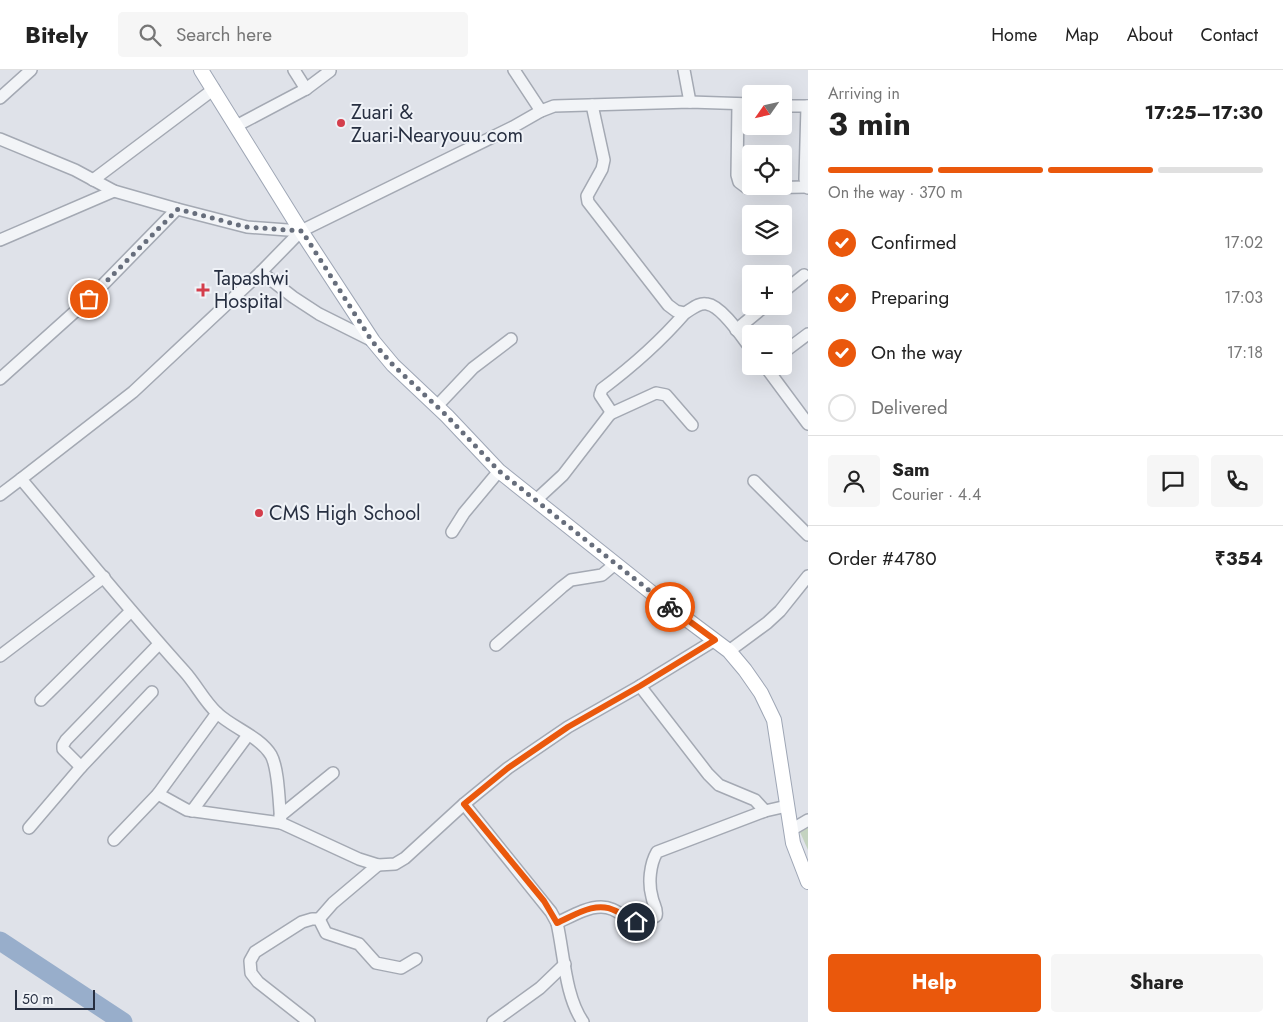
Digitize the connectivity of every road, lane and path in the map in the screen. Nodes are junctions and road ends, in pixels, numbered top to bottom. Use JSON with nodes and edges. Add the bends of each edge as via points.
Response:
{"nodes":[{"id":1,"x":31,"y":70,"type":"edge"},
{"id":2,"x":201,"y":70,"type":"edge"},
{"id":3,"x":294,"y":70,"type":"edge"},
{"id":4,"x":514,"y":70,"type":"edge"},
{"id":5,"x":684,"y":70,"type":"edge"},
{"id":6,"x":330,"y":71,"type":"edge"},
{"id":7,"x":214,"y":89,"type":"junction"},
{"id":8,"x":306,"y":89,"type":"junction"},
{"id":9,"x":0,"y":98,"type":"edge"},
{"id":10,"x":690,"y":102,"type":"junction"},
{"id":11,"x":738,"y":104,"type":"junction"},
{"id":12,"x":742,"y":104,"type":"edge"},
{"id":13,"x":592,"y":105,"type":"junction"},
{"id":14,"x":792,"y":106,"type":"edge"},
{"id":15,"x":807,"y":106,"type":"edge"},
{"id":16,"x":541,"y":111,"type":"junction"},
{"id":17,"x":236,"y":126,"type":"junction"},
{"id":18,"x":0,"y":139,"type":"edge"},
{"id":19,"x":93,"y":180,"type":"junction"},
{"id":20,"x":808,"y":187,"type":"edge"},
{"id":21,"x":114,"y":191,"type":"junction"},
{"id":22,"x":178,"y":209,"type":"junction"},
{"id":23,"x":302,"y":231,"type":"junction"},
{"id":24,"x":0,"y":240,"type":"edge"},
{"id":25,"x":261,"y":272,"type":"junction"},
{"id":26,"x":804,"y":275,"type":"dead end"},
{"id":27,"x":792,"y":285,"type":"edge"},
{"id":28,"x":685,"y":313,"type":"junction"},
{"id":29,"x":754,"y":315,"type":"edge"},
{"id":30,"x":736,"y":330,"type":"junction"},
{"id":31,"x":808,"y":334,"type":"edge"},
{"id":32,"x":742,"y":338,"type":"edge"},
{"id":33,"x":511,"y":339,"type":"dead end"},
{"id":34,"x":372,"y":341,"type":"junction"},
{"id":35,"x":792,"y":346,"type":"edge"},
{"id":36,"x":772,"y":375,"type":"edge"},
{"id":37,"x":0,"y":379,"type":"edge"},
{"id":38,"x":436,"y":406,"type":"junction"},
{"id":39,"x":610,"y":414,"type":"junction"},
{"id":40,"x":808,"y":424,"type":"edge"},
{"id":41,"x":692,"y":425,"type":"dead end"},
{"id":42,"x":499,"y":471,"type":"junction"},
{"id":43,"x":21,"y":479,"type":"junction"},
{"id":44,"x":754,"y":481,"type":"dead end"},
{"id":45,"x":0,"y":494,"type":"edge"},
{"id":46,"x":536,"y":500,"type":"junction"},
{"id":47,"x":452,"y":532,"type":"dead end"},
{"id":48,"x":808,"y":535,"type":"edge"},
{"id":49,"x":615,"y":564,"type":"junction"},
{"id":50,"x":808,"y":576,"type":"edge"},
{"id":51,"x":104,"y":577,"type":"junction"},
{"id":52,"x":131,"y":611,"type":"junction"},
{"id":53,"x":715,"y":640,"type":"junction"},
{"id":54,"x":159,"y":644,"type":"junction"},
{"id":55,"x":496,"y":645,"type":"dead end"},
{"id":56,"x":729,"y":651,"type":"junction"},
{"id":57,"x":0,"y":656,"type":"edge"},
{"id":58,"x":640,"y":686,"type":"junction"},
{"id":59,"x":152,"y":692,"type":"dead end"},
{"id":60,"x":41,"y":700,"type":"dead end"},
{"id":61,"x":217,"y":713,"type":"junction"},
{"id":62,"x":248,"y":735,"type":"junction"},
{"id":63,"x":81,"y":767,"type":"junction"},
{"id":64,"x":333,"y":773,"type":"dead end"},
{"id":65,"x":158,"y":794,"type":"junction"},
{"id":66,"x":464,"y":804,"type":"junction"},
{"id":67,"x":787,"y":806,"type":"junction"},
{"id":68,"x":192,"y":811,"type":"junction"},
{"id":69,"x":765,"y":811,"type":"junction"},
{"id":70,"x":281,"y":820,"type":"junction"},
{"id":71,"x":808,"y":820,"type":"edge"},
{"id":72,"x":29,"y":828,"type":"dead end"},
{"id":73,"x":791,"y":830,"type":"junction"},
{"id":74,"x":114,"y":840,"type":"dead end"},
{"id":75,"x":378,"y":865,"type":"junction"},
{"id":76,"x":808,"y":882,"type":"edge"},
{"id":77,"x":319,"y":919,"type":"junction"},
{"id":78,"x":557,"y":923,"type":"junction"},
{"id":79,"x":416,"y":959,"type":"dead end"},
{"id":80,"x":565,"y":964,"type":"junction"},
{"id":81,"x":309,"y":1022,"type":"edge"},
{"id":82,"x":493,"y":1022,"type":"edge"},
{"id":83,"x":584,"y":1022,"type":"edge"}],
"edges":[{"from":1,"to":9,"type":"street"},
{"from":2,"to":7,"type":"main road"},
{"from":3,"to":8,"type":"street"},
{"from":4,"to":16,"type":"street"},
{"from":5,"to":10,"type":"street"},
{"from":6,"to":8,"type":"street"},
{"from":7,"to":17,"type":"main road"},
{"from":7,"to":19,"type":"street"},
{"from":8,"to":17,"type":"street"},
{"from":10,"to":11,"type":"street"},
{"from":10,"to":13,"type":"street"},
{"from":11,"to":12,"type":"street"},
{"from":11,"to":20,"type":"street","via":[[739,182],[747,188]]},
{"from":13,"to":16,"type":"street","via":[[554,106]]},
{"from":13,"to":28,"type":"street","via":[[604,160],[587,196],[588,202],[668,305]]},
{"from":14,"to":15,"type":"street"},
{"from":15,"to":20,"type":"street","via":[[805,179]]},
{"from":16,"to":23,"type":"street"},
{"from":17,"to":23,"type":"main road"},
{"from":18,"to":19,"type":"street"},
{"from":19,"to":21,"type":"street"},
{"from":21,"to":22,"type":"street"},
{"from":21,"to":24,"type":"street"},
{"from":22,"to":23,"type":"street","via":[[246,227]]},
{"from":22,"to":37,"type":"street","via":[[89,299]]},
{"from":23,"to":25,"type":"street"},
{"from":23,"to":34,"type":"main road"},
{"from":25,"to":34,"type":"street","via":[[319,314]]},
{"from":25,"to":43,"type":"street","via":[[133,392]]},
{"from":26,"to":27,"type":"street"},
{"from":28,"to":30,"type":"street","via":[[706,303],[714,306]]},
{"from":28,"to":39,"type":"street","via":[[637,363],[602,390],[600,395]]},
{"from":29,"to":30,"type":"street"},
{"from":30,"to":32,"type":"street"},
{"from":31,"to":35,"type":"street"},
{"from":33,"to":38,"type":"street","via":[[473,368]]},
{"from":34,"to":38,"type":"main road"},
{"from":36,"to":40,"type":"street"},
{"from":38,"to":42,"type":"main road"},
{"from":39,"to":41,"type":"street","via":[[662,393]]},
{"from":39,"to":46,"type":"street","via":[[563,475]]},
{"from":42,"to":46,"type":"main road"},
{"from":42,"to":47,"type":"street"},
{"from":43,"to":45,"type":"street"},
{"from":43,"to":51,"type":"street"},
{"from":44,"to":48,"type":"street"},
{"from":46,"to":49,"type":"main road"},
{"from":49,"to":53,"type":"main road"},
{"from":49,"to":55,"type":"street","via":[[602,575],[571,580]]},
{"from":50,"to":56,"type":"street","via":[[768,623]]},
{"from":51,"to":52,"type":"street"},
{"from":51,"to":57,"type":"street"},
{"from":52,"to":54,"type":"street"},
{"from":52,"to":60,"type":"street"},
{"from":53,"to":56,"type":"main road"},
{"from":53,"to":58,"type":"street"},
{"from":54,"to":61,"type":"street"},
{"from":54,"to":63,"type":"street","via":[[66,740],[63,749]]},
{"from":56,"to":67,"type":"main road","via":[[761,693],[774,720]]},
{"from":58,"to":66,"type":"street","via":[[568,727],[508,768]]},
{"from":58,"to":69,"type":"street","via":[[708,774],[719,785],[755,800]]},
{"from":59,"to":63,"type":"street"},
{"from":61,"to":62,"type":"street"},
{"from":61,"to":65,"type":"street"},
{"from":62,"to":68,"type":"street"},
{"from":62,"to":70,"type":"street","via":[[271,756]]},
{"from":63,"to":72,"type":"street"},
{"from":64,"to":70,"type":"street"},
{"from":65,"to":68,"type":"street"},
{"from":65,"to":74,"type":"street"},
{"from":66,"to":75,"type":"street","via":[[405,858],[395,864]]},
{"from":66,"to":78,"type":"street","via":[[544,901]]},
{"from":67,"to":69,"type":"street"},
{"from":67,"to":73,"type":"main road"},
{"from":68,"to":70,"type":"street"},
{"from":69,"to":78,"type":"street","via":[[657,852],[650,886],[657,912],[650,920],[636,922],[616,911],[594,907]]},
{"from":70,"to":75,"type":"street","via":[[359,859]]},
{"from":71,"to":73,"type":"street"},
{"from":73,"to":76,"type":"main road"},
{"from":75,"to":77,"type":"street"},
{"from":77,"to":79,"type":"street","via":[[326,932],[359,944],[376,963],[401,968]]},
{"from":77,"to":81,"type":"street","via":[[302,922],[256,952],[250,961],[251,973],[258,982]]},
{"from":78,"to":80,"type":"street"},
{"from":80,"to":82,"type":"street","via":[[540,988]]},
{"from":80,"to":83,"type":"street","via":[[572,1000]]}]}
